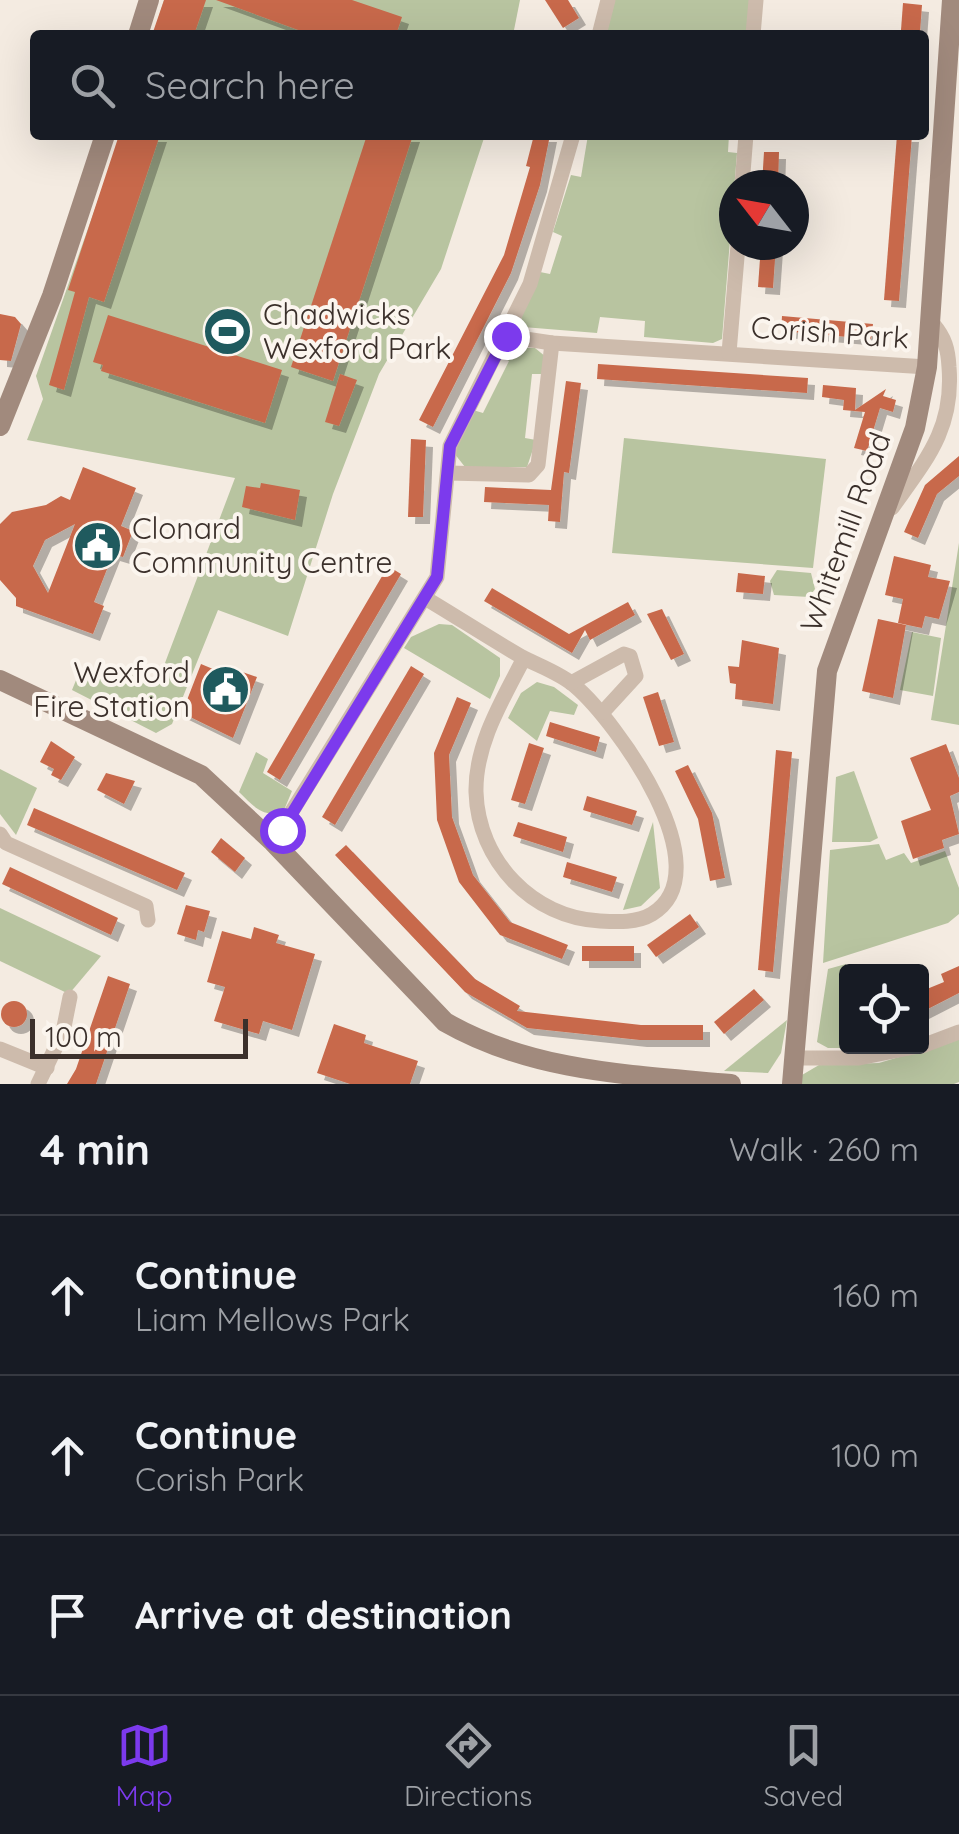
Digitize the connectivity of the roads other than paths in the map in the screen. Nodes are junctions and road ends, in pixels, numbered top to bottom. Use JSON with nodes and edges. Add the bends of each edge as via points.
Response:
{"nodes":[{"id":1,"x":150,"y":0,"type":"edge"},
{"id":2,"x":608,"y":0,"type":"edge"},
{"id":3,"x":756,"y":0,"type":"edge"},
{"id":4,"x":952,"y":0,"type":"edge"},
{"id":5,"x":140,"y":30,"type":"edge"},
{"id":6,"x":600,"y":30,"type":"edge"},
{"id":7,"x":753,"y":30,"type":"edge"},
{"id":8,"x":103,"y":140,"type":"edge"},
{"id":9,"x":573,"y":140,"type":"edge"},
{"id":10,"x":746,"y":140,"type":"edge"},
{"id":11,"x":743,"y":170,"type":"edge"},
{"id":12,"x":737,"y":260,"type":"edge"},
{"id":13,"x":933,"y":324,"type":"junction"},
{"id":14,"x":506,"y":336,"type":"junction"},
{"id":15,"x":552,"y":343,"type":"junction"},
{"id":16,"x":730,"y":353,"type":"junction"},
{"id":17,"x":927,"y":367,"type":"junction"},
{"id":18,"x":5,"y":401,"type":"edge"},
{"id":19,"x":0,"y":426,"type":"edge"},
{"id":20,"x":448,"y":474,"type":"junction"},
{"id":21,"x":883,"y":520,"type":"junction"},
{"id":22,"x":425,"y":598,"type":"junction"},
{"id":23,"x":524,"y":658,"type":"junction"},
{"id":24,"x":0,"y":680,"type":"edge"},
{"id":25,"x":572,"y":683,"type":"junction"},
{"id":26,"x":603,"y":712,"type":"junction"},
{"id":27,"x":0,"y":834,"type":"edge"},
{"id":28,"x":274,"y":842,"type":"junction"},
{"id":29,"x":148,"y":920,"type":"dead end"},
{"id":30,"x":70,"y":997,"type":"dead end"},
{"id":31,"x":959,"y":1032,"type":"edge"},
{"id":32,"x":929,"y":1043,"type":"edge"},
{"id":33,"x":0,"y":1049,"type":"edge"},
{"id":34,"x":879,"y":1054,"type":"edge"},
{"id":35,"x":793,"y":1058,"type":"junction"},
{"id":36,"x":47,"y":1068,"type":"junction"},
{"id":37,"x":581,"y":1076,"type":"edge"},
{"id":38,"x":38,"y":1084,"type":"edge"},
{"id":39,"x":731,"y":1084,"type":"edge"},
{"id":40,"x":792,"y":1084,"type":"edge"}],
"edges":[{"from":1,"to":5,"type":"street"},
{"from":2,"to":6,"type":"street"},
{"from":3,"to":7,"type":"street"},
{"from":4,"to":13,"type":"street","name":"Whitemill Road"},
{"from":8,"to":18,"type":"street","via":[[52,296]]},
{"from":9,"to":14,"type":"street","via":[[541,252]]},
{"from":10,"to":11,"type":"street"},
{"from":12,"to":16,"type":"street","name":"Corish Park"},
{"from":13,"to":17,"type":"street","name":"Whitemill Road"},
{"from":13,"to":21,"type":"street","via":[[944,336],[948,358],[947,424]]},
{"from":14,"to":15,"type":"street","name":"Corish Park"},
{"from":14,"to":20,"type":"street","via":[[450,446]]},
{"from":15,"to":16,"type":"street","name":"Corish Park"},
{"from":15,"to":20,"type":"street","via":[[538,465],[529,475]]},
{"from":16,"to":17,"type":"street","name":"Corish Park"},
{"from":17,"to":21,"type":"street","name":"Whitemill Road","via":[[915,428]]},
{"from":18,"to":19,"type":"street"},
{"from":20,"to":22,"type":"street","via":[[437,577]]},
{"from":21,"to":35,"type":"street","name":"Whitemill Road","via":[[827,671]]},
{"from":22,"to":23,"type":"street"},
{"from":22,"to":28,"type":"street"},
{"from":23,"to":25,"type":"street"},
{"from":23,"to":26,"type":"street","via":[[481,750],[476,794],[484,829],[498,861],[536,902],[568,918],[618,922],[655,912],[670,894],[674,873],[668,822],[655,791]]},
{"from":24,"to":28,"type":"street","via":[[201,775]]},
{"from":25,"to":26,"type":"street"},
{"from":25,"to":26,"type":"street","via":[[606,661],[630,656],[636,676]]},
{"from":27,"to":29,"type":"street","via":[[146,906]]},
{"from":28,"to":37,"type":"street","via":[[445,1022],[516,1056]]},
{"from":30,"to":36,"type":"street"},
{"from":31,"to":32,"type":"street"},
{"from":33,"to":36,"type":"street"},
{"from":34,"to":35,"type":"street"},
{"from":35,"to":40,"type":"street","name":"Whitemill Road"},
{"from":36,"to":38,"type":"street"},
{"from":37,"to":39,"type":"street"}]}
